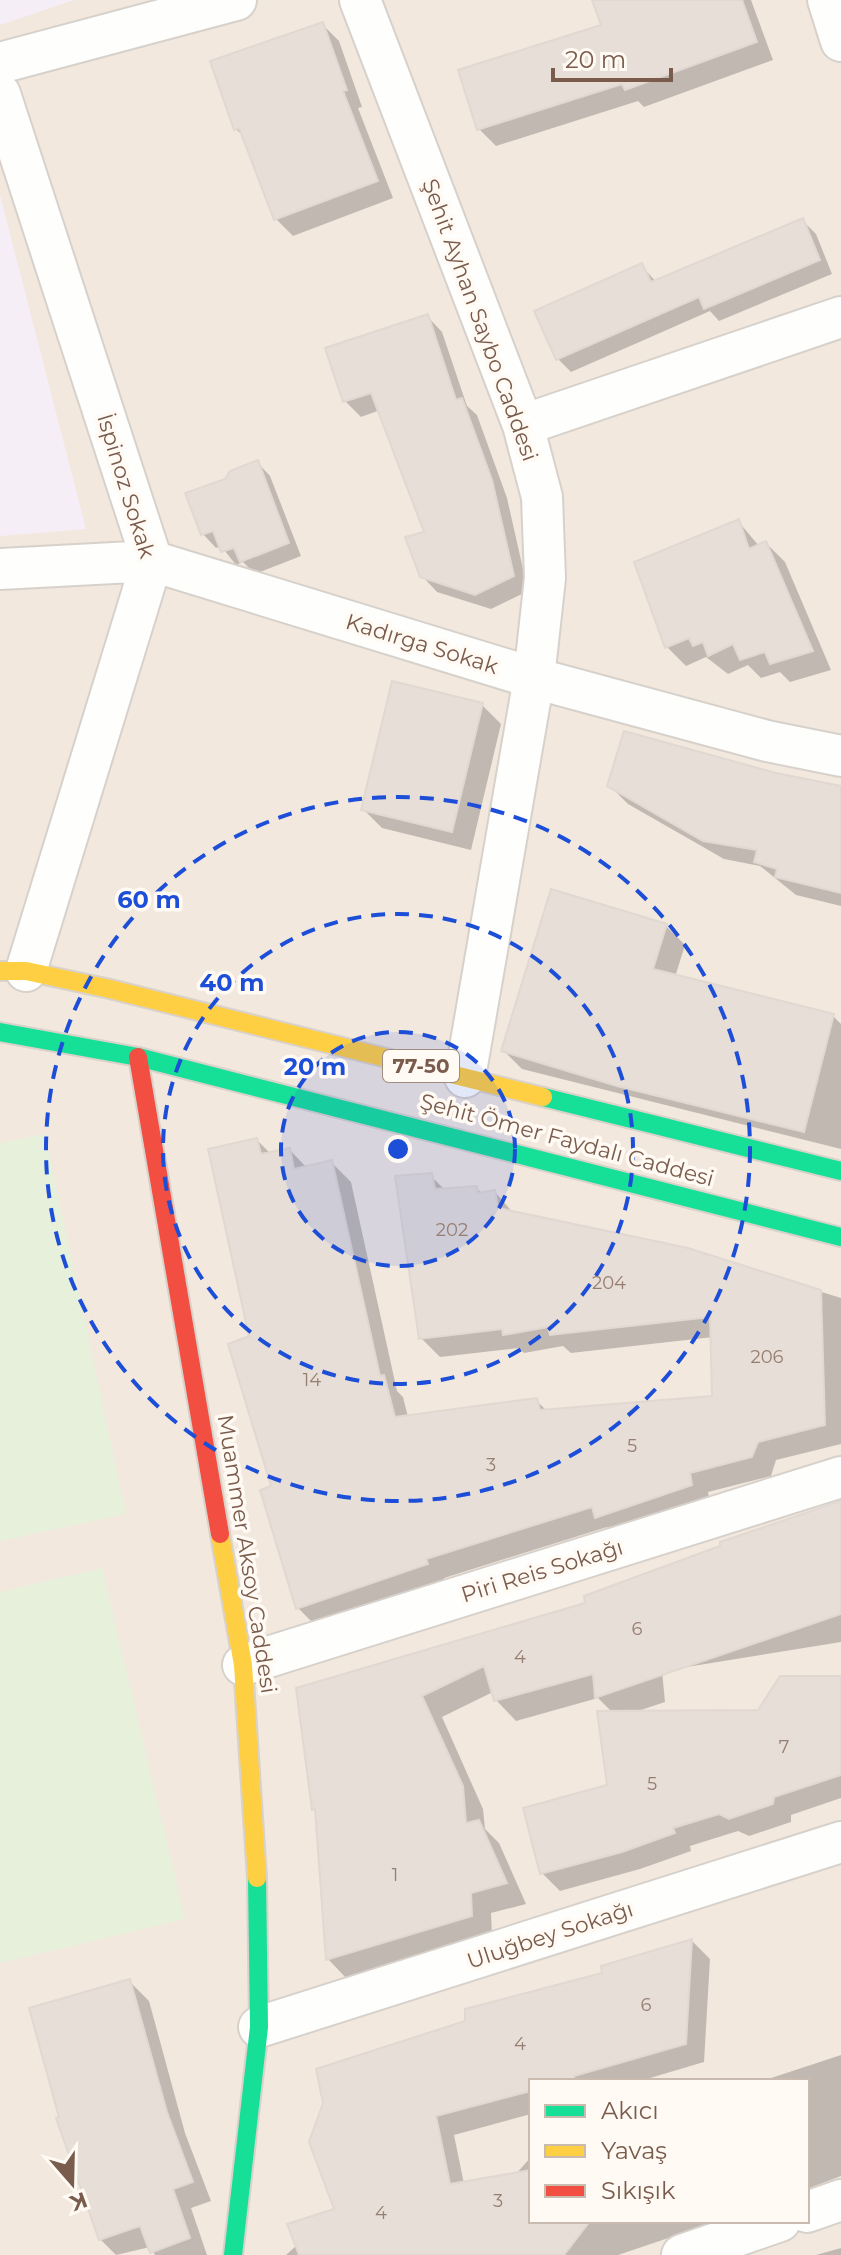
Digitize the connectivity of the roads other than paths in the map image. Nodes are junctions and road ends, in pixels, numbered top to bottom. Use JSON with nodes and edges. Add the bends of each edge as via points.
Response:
{"nodes":[{"id":1,"x":236,"y":0,"type":"edge"},
{"id":2,"x":360,"y":0,"type":"edge"},
{"id":3,"x":828,"y":0,"type":"edge"},
{"id":4,"x":841,"y":41,"type":"edge"},
{"id":5,"x":0,"y":63,"type":"edge"},
{"id":6,"x":0,"y":94,"type":"edge"},
{"id":7,"x":841,"y":317,"type":"edge"},
{"id":8,"x":523,"y":425,"type":"junction"},
{"id":9,"x":152,"y":561,"type":"junction"},
{"id":10,"x":0,"y":569,"type":"edge"},
{"id":11,"x":534,"y":678,"type":"junction"},
{"id":12,"x":841,"y":756,"type":"edge"},
{"id":13,"x":13,"y":971,"type":"edge"},
{"id":14,"x":0,"y":1032,"type":"edge"},
{"id":15,"x":138,"y":1057,"type":"junction"},
{"id":16,"x":465,"y":1077,"type":"junction"},
{"id":17,"x":841,"y":1171,"type":"edge"},
{"id":18,"x":841,"y":1237,"type":"edge"},
{"id":19,"x":841,"y":1477,"type":"edge"},
{"id":20,"x":243,"y":1665,"type":"junction"},
{"id":21,"x":841,"y":1842,"type":"edge"},
{"id":22,"x":259,"y":2027,"type":"junction"},
{"id":23,"x":841,"y":2200,"type":"edge"},
{"id":24,"x":809,"y":2211,"type":"edge"},
{"id":25,"x":774,"y":2223,"type":"edge"},
{"id":26,"x":233,"y":2255,"type":"edge"},
{"id":27,"x":682,"y":2255,"type":"edge"}],
"edges":[{"from":1,"to":5,"type":"street"},
{"from":2,"to":8,"type":"street","name":"Şehit Ayhan Saybo Caddesi"},
{"from":3,"to":4,"type":"street"},
{"from":6,"to":9,"type":"street","name":"İspinoz Sokak"},
{"from":7,"to":8,"type":"street"},
{"from":8,"to":11,"type":"street","name":"Şehit Ayhan Saybo Caddesi","via":[[542,497],[545,578]]},
{"from":9,"to":10,"type":"street","name":"Kadırga Sokak"},
{"from":9,"to":11,"type":"street","name":"Kadırga Sokak"},
{"from":9,"to":13,"type":"street","name":"İspinoz Sokak"},
{"from":11,"to":12,"type":"street","name":"Kadırga Sokak"},
{"from":11,"to":16,"type":"street","name":"Şehit Ayhan Saybo Caddesi"},
{"from":13,"to":16,"type":"main road","name":"Şehit Ömer Faydalı Caddesi","number":"77-50"},
{"from":14,"to":15,"type":"main road","name":"Şehit Ömer Faydalı Caddesi"},
{"from":15,"to":18,"type":"main road","name":"Şehit Ömer Faydalı Caddesi"},
{"from":15,"to":20,"type":"main road","name":"Muammer Aksoy Caddesi"},
{"from":16,"to":17,"type":"main road","name":"Şehit Ömer Faydalı Caddesi","number":"77-50"},
{"from":19,"to":20,"type":"street","name":"Piri Reis Sokağı"},
{"from":20,"to":22,"type":"main road","name":"Muammer Aksoy Caddesi","via":[[257,1858]]},
{"from":21,"to":22,"type":"street","name":"Uluğbey Sokağı"},
{"from":22,"to":26,"type":"main road","name":"Muammer Aksoy Caddesi"},
{"from":23,"to":24,"type":"street"},
{"from":25,"to":27,"type":"street"}]}
